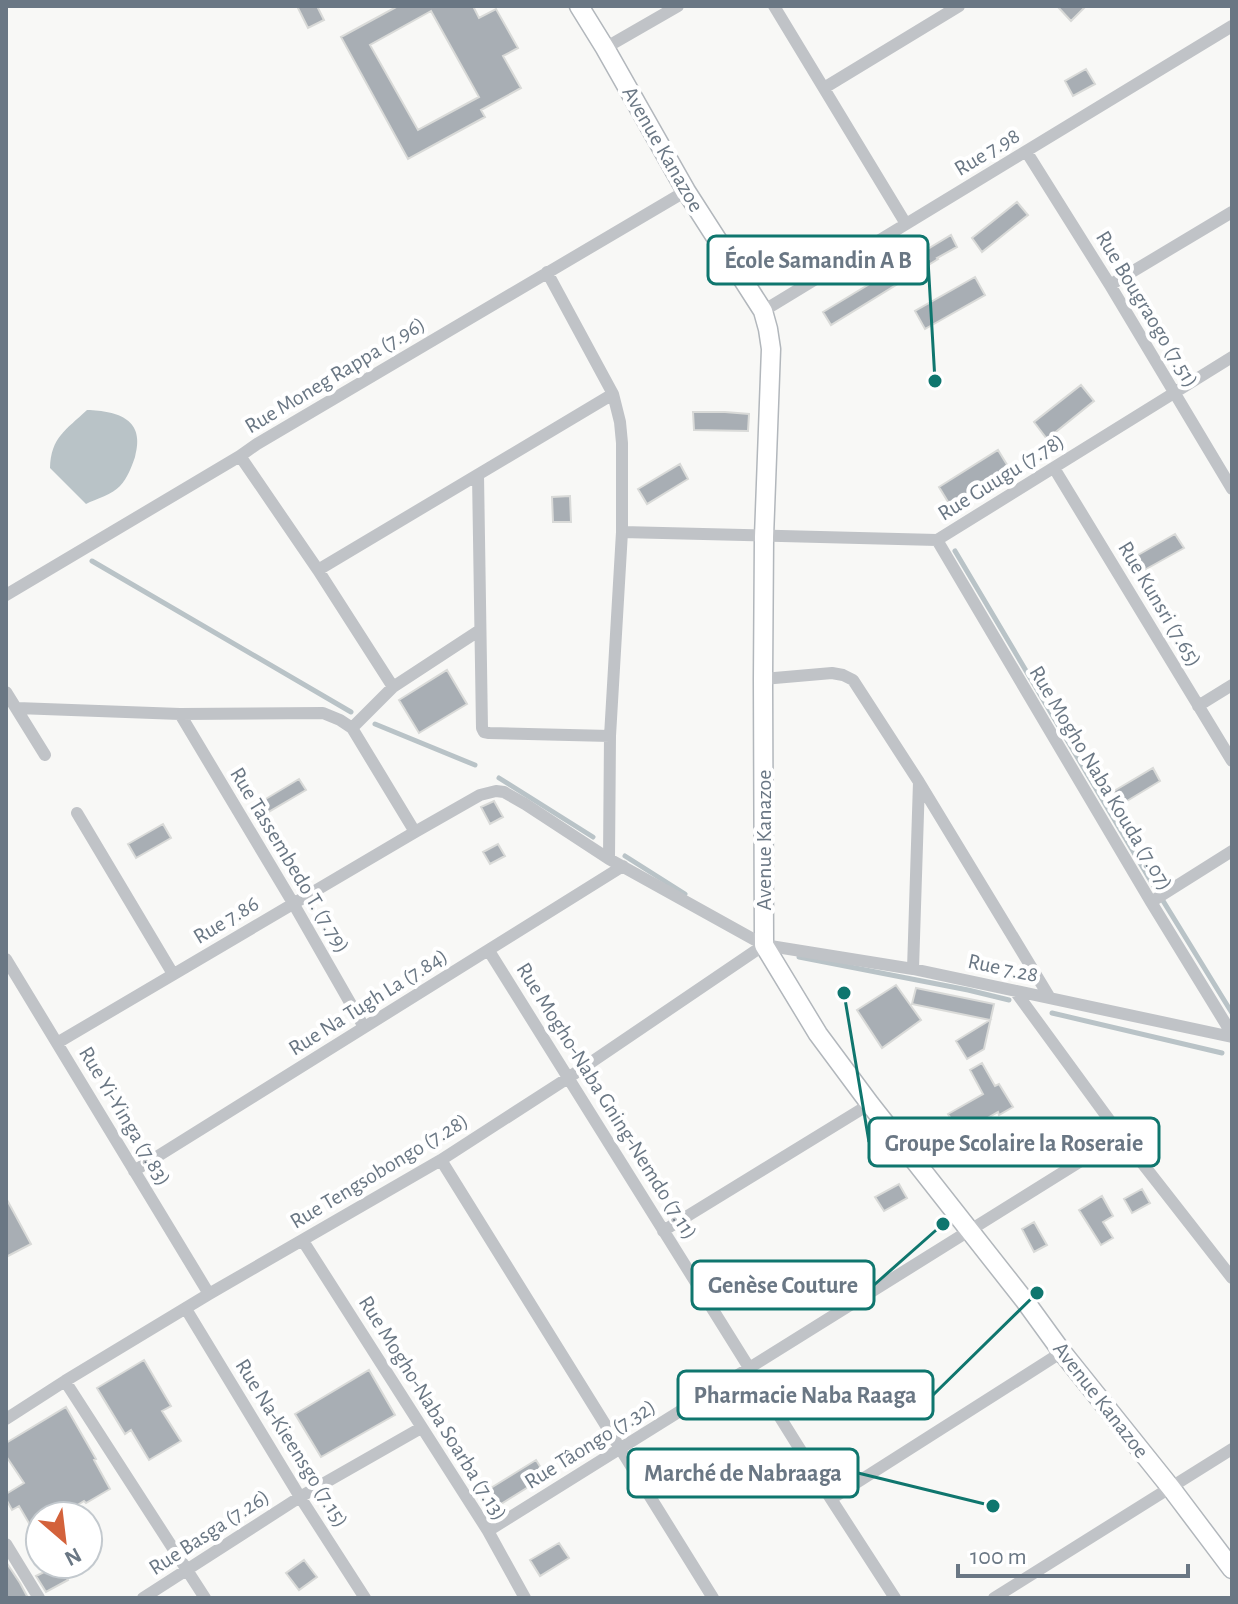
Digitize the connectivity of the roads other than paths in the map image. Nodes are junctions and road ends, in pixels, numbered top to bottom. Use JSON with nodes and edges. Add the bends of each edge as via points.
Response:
{"nodes":[{"id":1,"x":579,"y":6,"type":"edge"},
{"id":2,"x":678,"y":6,"type":"edge"},
{"id":3,"x":774,"y":6,"type":"edge"},
{"id":4,"x":959,"y":6,"type":"edge"},
{"id":5,"x":1232,"y":26,"type":"edge"},
{"id":6,"x":605,"y":48,"type":"junction"},
{"id":7,"x":824,"y":88,"type":"junction"},
{"id":8,"x":1026,"y":151,"type":"junction"},
{"id":9,"x":686,"y":191,"type":"junction"},
{"id":10,"x":1232,"y":212,"type":"edge"},
{"id":11,"x":906,"y":224,"type":"junction"},
{"id":12,"x":547,"y":272,"type":"junction"},
{"id":13,"x":1110,"y":285,"type":"junction"},
{"id":14,"x":763,"y":311,"type":"junction"},
{"id":15,"x":1232,"y":357,"type":"edge"},
{"id":16,"x":1173,"y":393,"type":"junction"},
{"id":17,"x":613,"y":394,"type":"junction"},
{"id":18,"x":240,"y":456,"type":"junction"},
{"id":19,"x":1054,"y":468,"type":"junction"},
{"id":20,"x":478,"y":475,"type":"junction"},
{"id":21,"x":1232,"y":489,"type":"edge"},
{"id":22,"x":622,"y":532,"type":"junction"},
{"id":23,"x":764,"y":537,"type":"junction"},
{"id":24,"x":937,"y":540,"type":"junction"},
{"id":25,"x":318,"y":570,"type":"junction"},
{"id":26,"x":6,"y":595,"type":"edge"},
{"id":27,"x":480,"y":630,"type":"junction"},
{"id":28,"x":763,"y":679,"type":"junction"},
{"id":29,"x":1232,"y":685,"type":"edge"},
{"id":30,"x":393,"y":687,"type":"junction"},
{"id":31,"x":6,"y":692,"type":"edge"},
{"id":32,"x":1198,"y":706,"type":"junction"},
{"id":33,"x":17,"y":708,"type":"junction"},
{"id":34,"x":180,"y":714,"type":"junction"},
{"id":35,"x":352,"y":728,"type":"junction"},
{"id":36,"x":610,"y":736,"type":"junction"},
{"id":37,"x":45,"y":755,"type":"dead end"},
{"id":38,"x":1232,"y":761,"type":"edge"},
{"id":39,"x":919,"y":782,"type":"junction"},
{"id":40,"x":77,"y":813,"type":"dead end"},
{"id":41,"x":415,"y":832,"type":"junction"},
{"id":42,"x":1232,"y":851,"type":"edge"},
{"id":43,"x":609,"y":859,"type":"junction"},
{"id":44,"x":623,"y":866,"type":"junction"},
{"id":45,"x":1151,"y":902,"type":"junction"},
{"id":46,"x":293,"y":903,"type":"junction"},
{"id":47,"x":764,"y":945,"type":"junction"},
{"id":48,"x":489,"y":951,"type":"junction"},
{"id":49,"x":6,"y":959,"type":"edge"},
{"id":50,"x":913,"y":969,"type":"junction"},
{"id":51,"x":173,"y":974,"type":"junction"},
{"id":52,"x":1015,"y":991,"type":"junction"},
{"id":53,"x":1050,"y":998,"type":"junction"},
{"id":54,"x":364,"y":1027,"type":"junction"},
{"id":55,"x":1232,"y":1036,"type":"edge"},
{"id":56,"x":57,"y":1043,"type":"junction"},
{"id":57,"x":568,"y":1078,"type":"junction"},
{"id":58,"x":870,"y":1104,"type":"junction"},
{"id":59,"x":1121,"y":1136,"type":"junction"},
{"id":60,"x":441,"y":1160,"type":"junction"},
{"id":61,"x":134,"y":1171,"type":"junction"},
{"id":62,"x":663,"y":1231,"type":"junction"},
{"id":63,"x":969,"y":1231,"type":"junction"},
{"id":64,"x":303,"y":1241,"type":"junction"},
{"id":65,"x":1232,"y":1278,"type":"edge"},
{"id":66,"x":209,"y":1294,"type":"junction"},
{"id":67,"x":186,"y":1309,"type":"junction"},
{"id":68,"x":1062,"y":1352,"type":"junction"},
{"id":69,"x":750,"y":1368,"type":"junction"},
{"id":70,"x":65,"y":1381,"type":"junction"},
{"id":71,"x":6,"y":1419,"type":"edge"},
{"id":72,"x":421,"y":1428,"type":"junction"},
{"id":73,"x":620,"y":1449,"type":"junction"},
{"id":74,"x":1232,"y":1449,"type":"edge"},
{"id":75,"x":1171,"y":1488,"type":"junction"},
{"id":76,"x":300,"y":1497,"type":"junction"},
{"id":77,"x":831,"y":1499,"type":"junction"},
{"id":78,"x":488,"y":1531,"type":"junction"},
{"id":79,"x":6,"y":1544,"type":"edge"},
{"id":80,"x":1232,"y":1569,"type":"edge"},
{"id":81,"x":186,"y":1570,"type":"junction"},
{"id":82,"x":39,"y":1598,"type":"edge"},
{"id":83,"x":143,"y":1598,"type":"edge"},
{"id":84,"x":205,"y":1598,"type":"edge"},
{"id":85,"x":365,"y":1598,"type":"edge"},
{"id":86,"x":525,"y":1598,"type":"edge"},
{"id":87,"x":713,"y":1598,"type":"edge"},
{"id":88,"x":895,"y":1598,"type":"edge"},
{"id":89,"x":994,"y":1598,"type":"edge"}],
"edges":[{"from":1,"to":6,"type":"street","name":"Avenue Kanazoe"},
{"from":2,"to":6,"type":"street"},
{"from":3,"to":7,"type":"street"},
{"from":4,"to":7,"type":"street"},
{"from":5,"to":8,"type":"street","name":"Rue 7.98"},
{"from":6,"to":9,"type":"street","name":"Avenue Kanazoe"},
{"from":7,"to":11,"type":"street"},
{"from":8,"to":11,"type":"street","name":"Rue 7.98"},
{"from":8,"to":13,"type":"street","name":"Rue Bougraogo (7.51)"},
{"from":9,"to":12,"type":"street","name":"Rue Moneg Rappa (7.96)"},
{"from":9,"to":14,"type":"street","name":"Avenue Kanazoe"},
{"from":10,"to":13,"type":"street"},
{"from":11,"to":14,"type":"street","name":"Rue 7.98"},
{"from":12,"to":17,"type":"street"},
{"from":12,"to":18,"type":"street","name":"Rue Moneg Rappa (7.96)"},
{"from":13,"to":16,"type":"street","name":"Rue Bougraogo (7.51)"},
{"from":14,"to":23,"type":"street","name":"Avenue Kanazoe","via":[[771,349]]},
{"from":15,"to":16,"type":"street","name":"Rue Guugu (7.78)"},
{"from":16,"to":19,"type":"street","name":"Rue Guugu (7.78)"},
{"from":16,"to":21,"type":"street","name":"Rue Bougraogo (7.51)"},
{"from":17,"to":20,"type":"street"},
{"from":17,"to":22,"type":"street","via":[[622,443]]},
{"from":18,"to":25,"type":"street"},
{"from":18,"to":26,"type":"street","name":"Rue Moneg Rappa (7.96)"},
{"from":19,"to":24,"type":"street","name":"Rue Guugu (7.78)"},
{"from":19,"to":32,"type":"street","name":"Rue Kunsri (7.65)"},
{"from":20,"to":25,"type":"street"},
{"from":20,"to":27,"type":"street"},
{"from":22,"to":23,"type":"street","name":"Rue Guugu (7.78)"},
{"from":22,"to":36,"type":"street"},
{"from":23,"to":24,"type":"street","name":"Rue Guugu (7.78)"},
{"from":23,"to":28,"type":"street","name":"Avenue Kanazoe"},
{"from":24,"to":45,"type":"street","name":"Rue Mogho Naba Kouda (7.07)"},
{"from":25,"to":30,"type":"street"},
{"from":27,"to":30,"type":"street"},
{"from":27,"to":36,"type":"street","via":[[484,732]]},
{"from":28,"to":39,"type":"street","via":[[832,673],[853,680]]},
{"from":28,"to":47,"type":"street","name":"Avenue Kanazoe"},
{"from":29,"to":32,"type":"street"},
{"from":30,"to":35,"type":"street"},
{"from":31,"to":33,"type":"street"},
{"from":32,"to":38,"type":"street","name":"Rue Kunsri (7.65)"},
{"from":33,"to":34,"type":"street"},
{"from":33,"to":37,"type":"street"},
{"from":34,"to":35,"type":"street","via":[[323,713]]},
{"from":34,"to":46,"type":"street","name":"Rue Tassembedo T. (7.79)"},
{"from":35,"to":41,"type":"street"},
{"from":36,"to":43,"type":"street"},
{"from":39,"to":50,"type":"street"},
{"from":39,"to":53,"type":"street"},
{"from":40,"to":51,"type":"street"},
{"from":41,"to":43,"type":"street","name":"Rue 7.86","via":[[480,795],[504,792]]},
{"from":41,"to":46,"type":"street","name":"Rue 7.86"},
{"from":42,"to":45,"type":"street"},
{"from":43,"to":44,"type":"street","name":"Rue 7.86"},
{"from":44,"to":47,"type":"street","name":"Rue 7.86"},
{"from":44,"to":48,"type":"street","name":"Rue Na Tugh La (7.84)"},
{"from":45,"to":55,"type":"street","name":"Rue Mogho Naba Kouda (7.07)"},
{"from":46,"to":51,"type":"street","name":"Rue 7.86"},
{"from":46,"to":54,"type":"street","name":"Rue Tassembedo T. (7.79)"},
{"from":47,"to":50,"type":"street","name":"Rue 7.28"},
{"from":47,"to":57,"type":"street","name":"Rue Tengsobongo (7.28)"},
{"from":47,"to":58,"type":"street","name":"Avenue Kanazoe","via":[[818,1034]]},
{"from":48,"to":54,"type":"street","name":"Rue Na Tugh La (7.84)"},
{"from":48,"to":57,"type":"street","name":"Rue Mogho-Naba Gning-Nemdo (7.11)"},
{"from":49,"to":56,"type":"street","name":"Rue Yi-Yinga (7.83)"},
{"from":50,"to":52,"type":"street","name":"Rue 7.28"},
{"from":51,"to":56,"type":"street","name":"Rue 7.86"},
{"from":52,"to":53,"type":"street","name":"Rue 7.28"},
{"from":52,"to":59,"type":"street"},
{"from":53,"to":55,"type":"street","name":"Rue 7.28"},
{"from":54,"to":61,"type":"street","name":"Rue Na Tugh La (7.84)"},
{"from":56,"to":61,"type":"street","name":"Rue Yi-Yinga (7.83)"},
{"from":57,"to":60,"type":"street","name":"Rue Tengsobongo (7.28)"},
{"from":57,"to":62,"type":"street","name":"Rue Mogho-Naba Gning-Nemdo (7.11)"},
{"from":58,"to":62,"type":"street"},
{"from":58,"to":63,"type":"street","name":"Avenue Kanazoe"},
{"from":59,"to":63,"type":"street","name":"Rue Tâongo (7.32)"},
{"from":59,"to":65,"type":"street"},
{"from":60,"to":64,"type":"street","name":"Rue Tengsobongo (7.28)"},
{"from":60,"to":73,"type":"street"},
{"from":61,"to":66,"type":"street","name":"Rue Yi-Yinga (7.83)"},
{"from":62,"to":69,"type":"street","name":"Rue Mogho-Naba Gning-Nemdo (7.11)"},
{"from":63,"to":68,"type":"street","name":"Avenue Kanazoe"},
{"from":63,"to":69,"type":"street","name":"Rue Tâongo (7.32)"},
{"from":64,"to":66,"type":"street","name":"Rue Tengsobongo (7.28)"},
{"from":64,"to":72,"type":"street","name":"Rue Mogho-Naba Soarba (7.13)"},
{"from":66,"to":67,"type":"street","name":"Rue Tengsobongo (7.28)"},
{"from":67,"to":70,"type":"street","name":"Rue Tengsobongo (7.28)"},
{"from":67,"to":76,"type":"street","name":"Rue Na-Kieensgo (7.15)"},
{"from":68,"to":75,"type":"street","name":"Avenue Kanazoe"},
{"from":68,"to":77,"type":"street"},
{"from":69,"to":73,"type":"street","name":"Rue Tâongo (7.32)"},
{"from":69,"to":77,"type":"street","name":"Rue Mogho-Naba Gning-Nemdo (7.11)"},
{"from":70,"to":71,"type":"street","name":"Rue Tengsobongo (7.28)"},
{"from":70,"to":81,"type":"street"},
{"from":72,"to":76,"type":"street","name":"Rue Basga (7.26)"},
{"from":72,"to":78,"type":"street","name":"Rue Mogho-Naba Soarba (7.13)"},
{"from":73,"to":78,"type":"street","name":"Rue Tâongo (7.32)"},
{"from":73,"to":87,"type":"street"},
{"from":74,"to":75,"type":"street"},
{"from":75,"to":80,"type":"street","name":"Avenue Kanazoe"},
{"from":75,"to":89,"type":"street"},
{"from":76,"to":81,"type":"street","name":"Rue Basga (7.26)"},
{"from":76,"to":85,"type":"street","name":"Rue Na-Kieensgo (7.15)"},
{"from":77,"to":88,"type":"street","name":"Rue Mogho-Naba Gning-Nemdo (7.11)"},
{"from":78,"to":86,"type":"street","name":"Rue Mogho-Naba Soarba (7.13)"},
{"from":79,"to":82,"type":"street"},
{"from":81,"to":83,"type":"street","name":"Rue Basga (7.26)"},
{"from":81,"to":84,"type":"street"}]}
